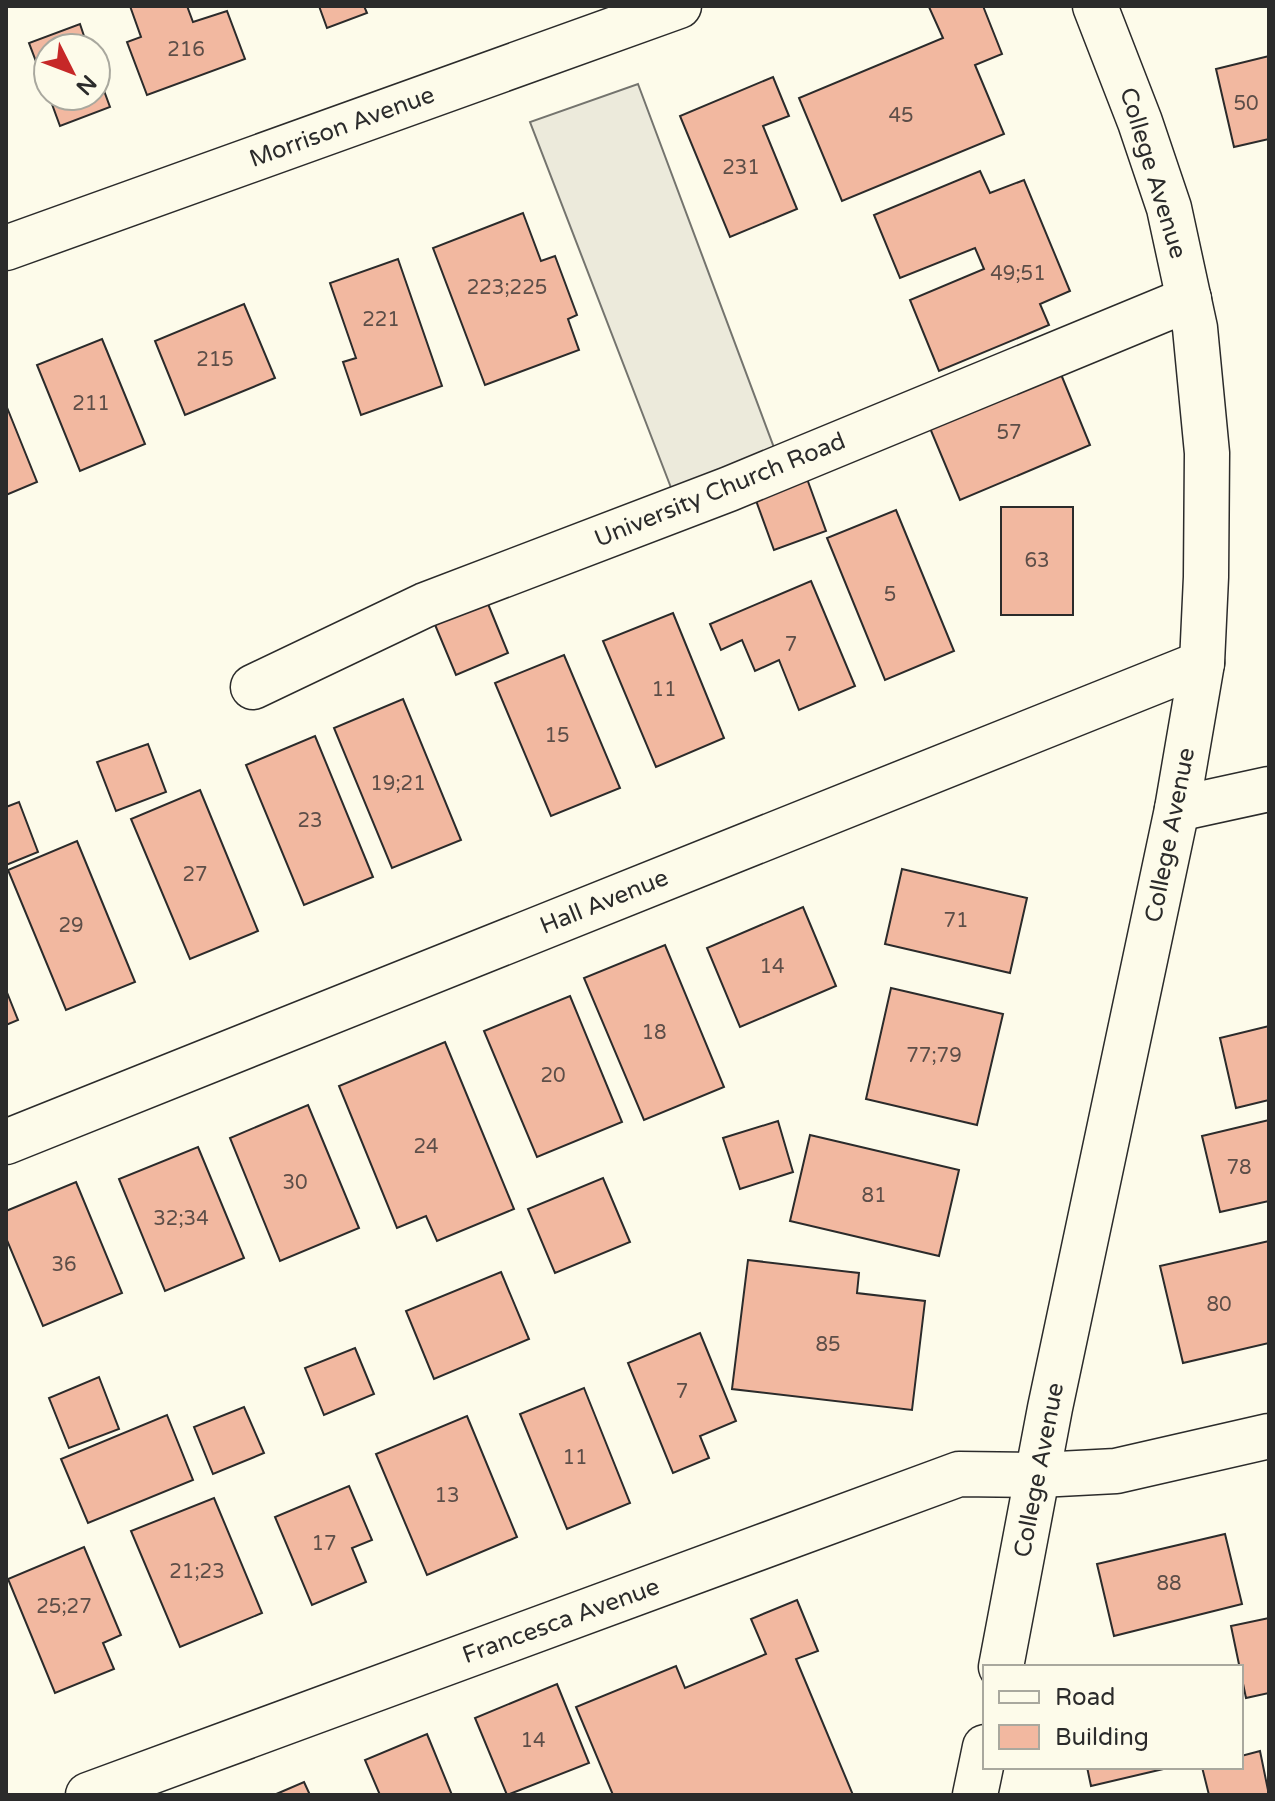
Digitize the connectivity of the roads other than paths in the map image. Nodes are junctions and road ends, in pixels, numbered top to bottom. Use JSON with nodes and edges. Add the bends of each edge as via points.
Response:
{"nodes":[{"id":1,"x":679,"y":6,"type":"edge"},
{"id":2,"x":1095,"y":6,"type":"edge"},
{"id":3,"x":6,"y":248,"type":"edge"},
{"id":4,"x":1189,"y":299,"type":"junction"},
{"id":5,"x":1202,"y":663,"type":"junction"},
{"id":6,"x":253,"y":687,"type":"dead end"},
{"id":7,"x":1269,"y":789,"type":"edge"},
{"id":8,"x":1177,"y":809,"type":"junction"},
{"id":9,"x":6,"y":1142,"type":"edge"},
{"id":10,"x":1269,"y":1436,"type":"edge"},
{"id":11,"x":1039,"y":1475,"type":"junction"},
{"id":12,"x":1001,"y":1665,"type":"edge"},
{"id":13,"x":983,"y":1757,"type":"edge"},
{"id":14,"x":88,"y":1795,"type":"edge"},
{"id":15,"x":975,"y":1795,"type":"edge"}],
"edges":[{"from":1,"to":3,"type":"street","name":"Morrison Avenue"},
{"from":2,"to":4,"type":"street","name":"College Avenue","via":[[1169,208]]},
{"from":4,"to":5,"type":"street","name":"College Avenue","via":[[1207,453]]},
{"from":4,"to":6,"type":"street","name":"University Church Road","via":[[729,489],[425,605]]},
{"from":5,"to":8,"type":"street","name":"College Avenue"},
{"from":5,"to":9,"type":"street","name":"Hall Avenue"},
{"from":7,"to":8,"type":"street"},
{"from":8,"to":11,"type":"street","name":"College Avenue"},
{"from":10,"to":11,"type":"street","name":"Francesca Avenue","via":[[1116,1471]]},
{"from":11,"to":12,"type":"street","name":"College Avenue"},
{"from":11,"to":14,"type":"street","name":"Francesca Avenue","via":[[959,1474]]},
{"from":13,"to":15,"type":"street"}]}
